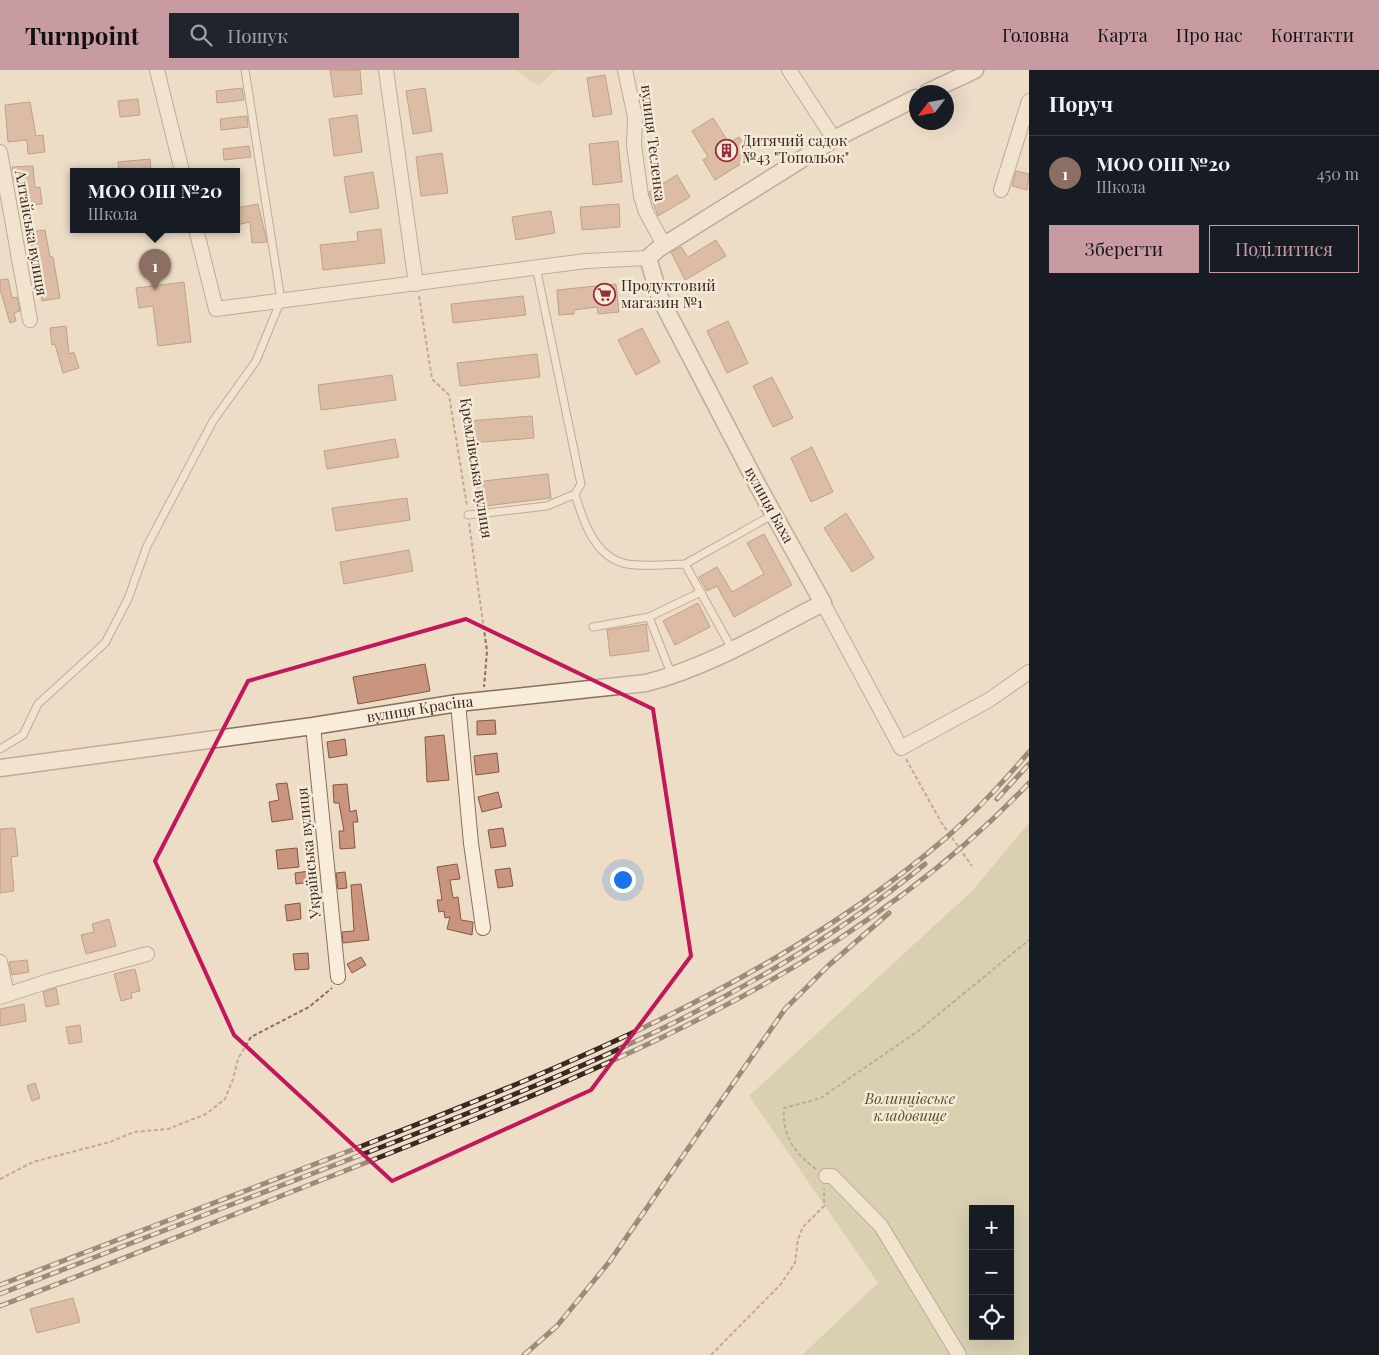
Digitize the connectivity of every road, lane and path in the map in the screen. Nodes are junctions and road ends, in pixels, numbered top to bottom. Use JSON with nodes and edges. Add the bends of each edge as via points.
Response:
{"nodes":[{"id":1,"x":157,"y":70,"type":"edge"},
{"id":2,"x":246,"y":70,"type":"edge"},
{"id":3,"x":386,"y":70,"type":"edge"},
{"id":4,"x":626,"y":70,"type":"edge"},
{"id":5,"x":789,"y":70,"type":"edge"},
{"id":6,"x":975,"y":70,"type":"edge"},
{"id":7,"x":943,"y":85,"type":"edge"},
{"id":8,"x":1029,"y":101,"type":"edge"},
{"id":9,"x":909,"y":102,"type":"edge"},
{"id":10,"x":834,"y":139,"type":"junction"},
{"id":11,"x":0,"y":152,"type":"edge"},
{"id":12,"x":181,"y":168,"type":"edge"},
{"id":13,"x":1001,"y":190,"type":"dead end"},
{"id":14,"x":197,"y":233,"type":"edge"},
{"id":15,"x":664,"y":245,"type":"junction"},
{"id":16,"x":648,"y":258,"type":"junction"},
{"id":17,"x":536,"y":267,"type":"junction"},
{"id":18,"x":416,"y":284,"type":"junction"},
{"id":19,"x":281,"y":300,"type":"junction"},
{"id":20,"x":30,"y":320,"type":"dead end"},
{"id":21,"x":575,"y":494,"type":"junction"},
{"id":22,"x":774,"y":514,"type":"junction"},
{"id":23,"x":468,"y":515,"type":"junction"},
{"id":24,"x":685,"y":564,"type":"junction"},
{"id":25,"x":701,"y":592,"type":"junction"},
{"id":26,"x":823,"y":602,"type":"junction"},
{"id":27,"x":649,"y":617,"type":"junction"},
{"id":28,"x":593,"y":627,"type":"dead end"},
{"id":29,"x":732,"y":649,"type":"junction"},
{"id":30,"x":1029,"y":672,"type":"edge"},
{"id":31,"x":672,"y":676,"type":"junction"},
{"id":32,"x":482,"y":701,"type":"junction"},
{"id":33,"x":458,"y":703,"type":"junction"},
{"id":34,"x":313,"y":726,"type":"junction"},
{"id":35,"x":901,"y":748,"type":"junction"},
{"id":36,"x":0,"y":749,"type":"edge"},
{"id":37,"x":0,"y":768,"type":"edge"},
{"id":38,"x":972,"y":866,"type":"dead end"},
{"id":39,"x":483,"y":928,"type":"dead end"},
{"id":40,"x":1029,"y":940,"type":"edge"},
{"id":41,"x":146,"y":954,"type":"dead end"},
{"id":42,"x":0,"y":962,"type":"edge"},
{"id":43,"x":338,"y":977,"type":"joint"},
{"id":44,"x":4,"y":995,"type":"edge"},
{"id":45,"x":826,"y":1176,"type":"junction"},
{"id":46,"x":0,"y":1180,"type":"edge"},
{"id":47,"x":711,"y":1355,"type":"edge"},
{"id":48,"x":959,"y":1355,"type":"edge"}],
"edges":[{"from":1,"to":12,"type":"street"},
{"from":2,"to":19,"type":"lane"},
{"from":3,"to":18,"type":"street"},
{"from":4,"to":15,"type":"street","name":"вулиця Тесленка","via":[[636,124],[634,145],[641,196]]},
{"from":5,"to":10,"type":"street"},
{"from":6,"to":7,"type":"street"},
{"from":8,"to":13,"type":"street"},
{"from":9,"to":10,"type":"street"},
{"from":10,"to":15,"type":"street"},
{"from":11,"to":20,"type":"street","name":"Алтайська вулиця"},
{"from":14,"to":19,"type":"street","via":[[216,309]]},
{"from":15,"to":16,"type":"street"},
{"from":16,"to":17,"type":"street","via":[[624,257]]},
{"from":16,"to":22,"type":"street","name":"вулиця Баха","via":[[660,298]]},
{"from":17,"to":18,"type":"street"},
{"from":17,"to":21,"type":"lane","via":[[577,459],[581,484]]},
{"from":18,"to":19,"type":"street"},
{"from":18,"to":23,"type":"path","name":"Кремлівська вулиця","via":[[432,378],[449,395]]},
{"from":19,"to":36,"type":"lane","via":[[256,361],[213,421],[147,546],[128,599],[105,642],[38,704],[22,735]]},
{"from":21,"to":23,"type":"lane","via":[[547,506]]},
{"from":21,"to":24,"type":"lane","via":[[585,527],[609,557],[628,564]]},
{"from":22,"to":24,"type":"lane"},
{"from":22,"to":26,"type":"street","name":"вулиця Баха"},
{"from":23,"to":32,"type":"path","name":"Кремлівська вулиця","via":[[487,651]]},
{"from":24,"to":25,"type":"lane"},
{"from":25,"to":27,"type":"lane"},
{"from":25,"to":29,"type":"lane"},
{"from":26,"to":29,"type":"street","name":"вулиця Красіна"},
{"from":26,"to":35,"type":"street","name":"вулиця Баха"},
{"from":27,"to":28,"type":"lane"},
{"from":27,"to":31,"type":"lane"},
{"from":29,"to":31,"type":"street","name":"вулиця Красіна"},
{"from":30,"to":35,"type":"street","via":[[989,700]]},
{"from":31,"to":32,"type":"street","name":"вулиця Красіна","via":[[646,683]]},
{"from":32,"to":33,"type":"street","name":"вулиця Красіна"},
{"from":33,"to":34,"type":"street","name":"вулиця Красіна"},
{"from":33,"to":39,"type":"street"},
{"from":34,"to":37,"type":"street","name":"вулиця Красіна"},
{"from":34,"to":43,"type":"street","name":"Українська вулиця"},
{"from":35,"to":38,"type":"path","via":[[941,822]]},
{"from":40,"to":45,"type":"path","via":[[918,1031],[844,1082],[820,1098],[784,1108],[783,1126],[800,1157]]},
{"from":41,"to":44,"type":"street"},
{"from":42,"to":44,"type":"street"},
{"from":43,"to":46,"type":"path","via":[[331,990],[309,1007],[251,1037],[238,1059],[225,1099],[206,1114],[168,1129],[134,1132],[110,1142],[33,1162]]},
{"from":45,"to":47,"type":"path","via":[[824,1206],[803,1226],[795,1263],[781,1284]]},
{"from":45,"to":48,"type":"street","via":[[832,1176],[881,1226]]}]}
